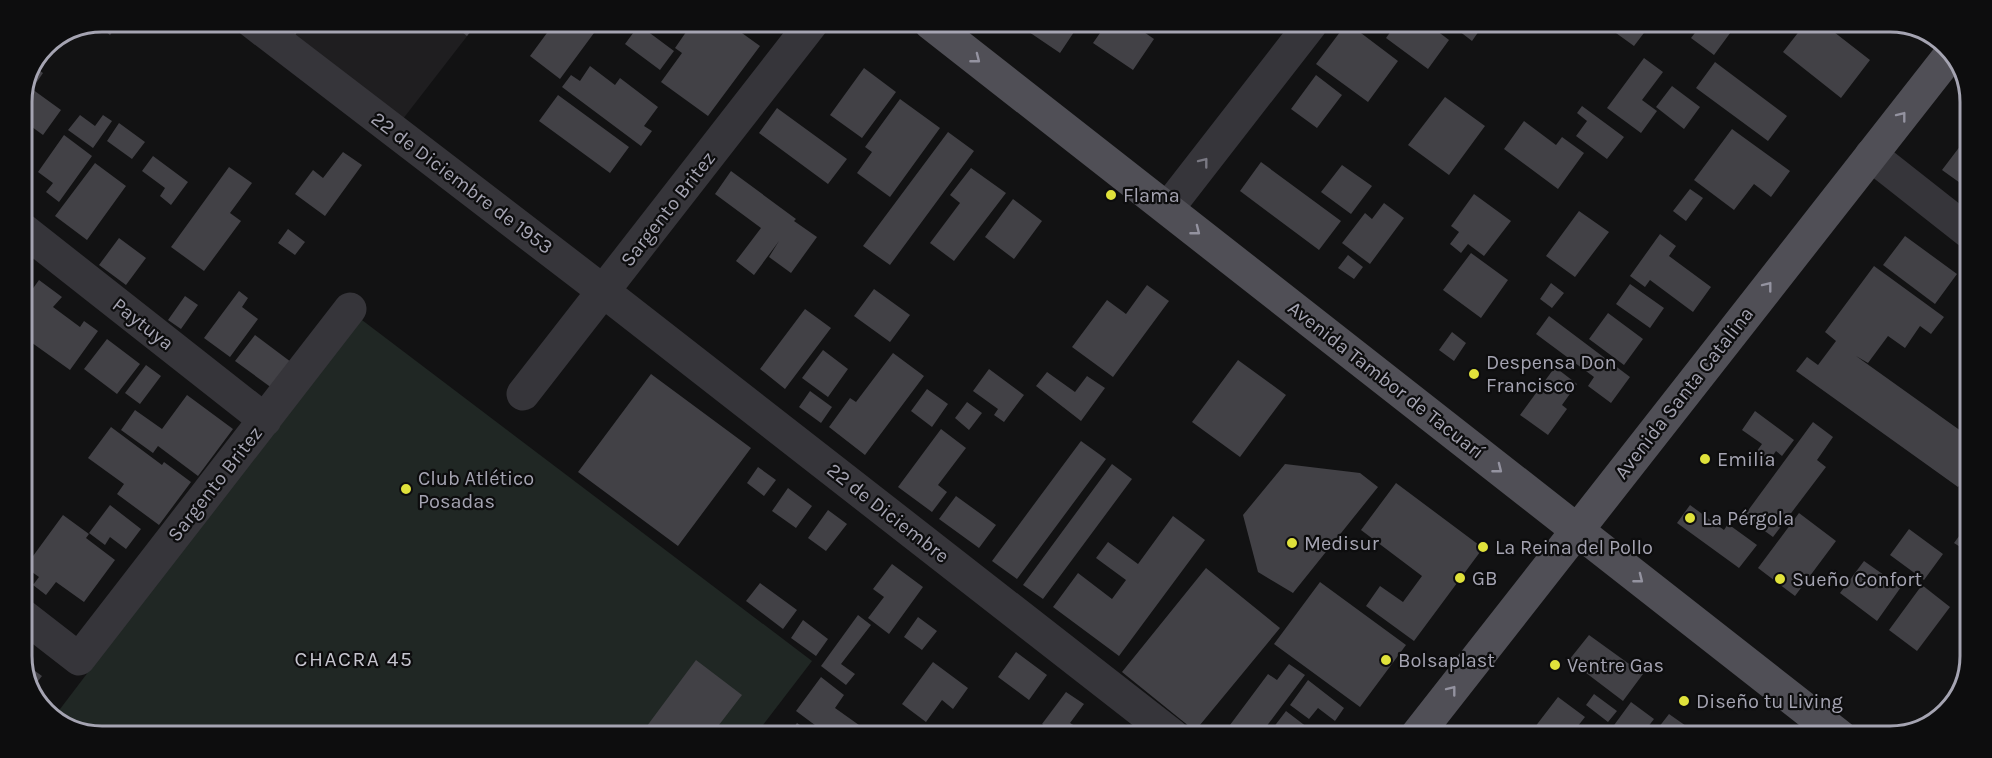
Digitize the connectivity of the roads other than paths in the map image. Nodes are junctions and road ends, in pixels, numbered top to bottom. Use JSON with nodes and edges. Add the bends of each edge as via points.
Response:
{"nodes":[{"id":1,"x":265,"y":32,"type":"edge"},
{"id":2,"x":805,"y":32,"type":"edge"},
{"id":3,"x":942,"y":32,"type":"edge"},
{"id":4,"x":1305,"y":32,"type":"edge"},
{"id":5,"x":1946,"y":59,"type":"edge"},
{"id":6,"x":1871,"y":155,"type":"junction"},
{"id":7,"x":1168,"y":208,"type":"junction"},
{"id":8,"x":1960,"y":224,"type":"edge"},
{"id":9,"x":32,"y":237,"type":"edge"},
{"id":10,"x":603,"y":291,"type":"junction"},
{"id":11,"x":350,"y":309,"type":"dead end"},
{"id":12,"x":523,"y":394,"type":"dead end"},
{"id":13,"x":265,"y":420,"type":"junction"},
{"id":14,"x":1576,"y":530,"type":"junction"},
{"id":15,"x":32,"y":623,"type":"edge"},
{"id":16,"x":1160,"y":726,"type":"edge"},
{"id":17,"x":1424,"y":726,"type":"edge"},
{"id":18,"x":1827,"y":726,"type":"edge"}],
"edges":[{"from":1,"to":10,"type":"street","name":"22 de Diciembre de 1953"},
{"from":2,"to":10,"type":"street","name":"Sargento Britez"},
{"from":3,"to":7,"type":"main road","name":"Avenida Tambor de Tacuarí","one_way":true},
{"from":7,"to":4,"type":"street","one_way":true},
{"from":6,"to":5,"type":"main road","name":"Avenida Santa Catalina","one_way":true},
{"from":6,"to":8,"type":"street"},
{"from":14,"to":6,"type":"main road","name":"Avenida Santa Catalina","one_way":true},
{"from":7,"to":14,"type":"main road","name":"Avenida Tambor de Tacuarí","one_way":true},
{"from":9,"to":13,"type":"street","name":"Paytuya"},
{"from":10,"to":12,"type":"street","name":"Sargento Britez"},
{"from":10,"to":16,"type":"street","name":"22 de Diciembre"},
{"from":11,"to":13,"type":"street","name":"Sargento Britez"},
{"from":13,"to":15,"type":"street","name":"Sargento Britez","via":[[79,659]]},
{"from":17,"to":14,"type":"main road","name":"Avenida Santa Catalina","one_way":true},
{"from":14,"to":18,"type":"main road","name":"Avenida Tambor de Tacuarí","one_way":true}]}
